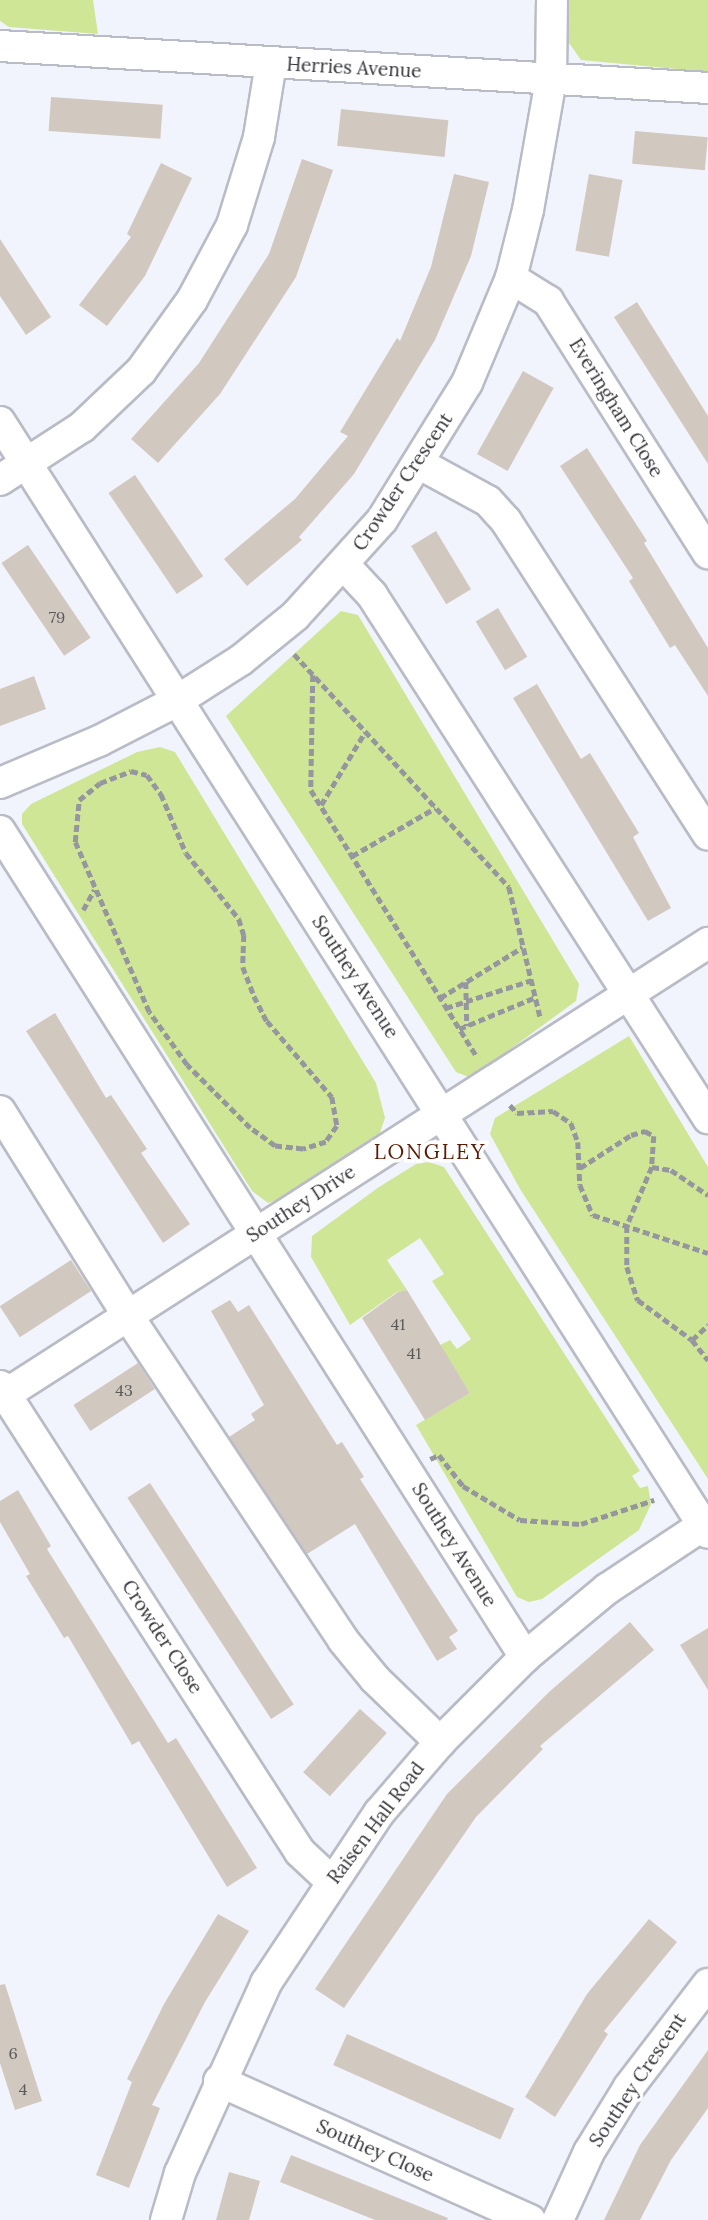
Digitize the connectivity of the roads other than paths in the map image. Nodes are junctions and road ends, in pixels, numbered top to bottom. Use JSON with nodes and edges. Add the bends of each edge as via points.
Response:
{"nodes":[{"id":1,"x":552,"y":0,"type":"edge"},
{"id":2,"x":0,"y":46,"type":"edge"},
{"id":3,"x":271,"y":63,"type":"junction"},
{"id":4,"x":551,"y":80,"type":"junction"},
{"id":5,"x":708,"y":88,"type":"edge"},
{"id":6,"x":511,"y":278,"type":"junction"},
{"id":7,"x":0,"y":422,"type":"edge"},
{"id":8,"x":27,"y":464,"type":"junction"},
{"id":9,"x":420,"y":464,"type":"junction"},
{"id":10,"x":0,"y":480,"type":"edge"},
{"id":11,"x":708,"y":553,"type":"edge"},
{"id":12,"x":345,"y":565,"type":"junction"},
{"id":13,"x":175,"y":702,"type":"junction"},
{"id":14,"x":0,"y":783,"type":"edge"},
{"id":15,"x":0,"y":831,"type":"edge"},
{"id":16,"x":708,"y":834,"type":"edge"},
{"id":17,"x":708,"y":943,"type":"edge"},
{"id":18,"x":630,"y":992,"type":"junction"},
{"id":19,"x":0,"y":1111,"type":"edge"},
{"id":20,"x":444,"y":1112,"type":"junction"},
{"id":21,"x":708,"y":1118,"type":"edge"},
{"id":22,"x":256,"y":1233,"type":"junction"},
{"id":23,"x":128,"y":1316,"type":"junction"},
{"id":24,"x":2,"y":1393,"type":"edge"},
{"id":25,"x":706,"y":1527,"type":"edge"},
{"id":26,"x":525,"y":1657,"type":"junction"},
{"id":27,"x":440,"y":1742,"type":"junction"},
{"id":28,"x":331,"y":1881,"type":"junction"},
{"id":29,"x":708,"y":1983,"type":"edge"},
{"id":30,"x":219,"y":2081,"type":"junction"},
{"id":31,"x":166,"y":2220,"type":"edge"},
{"id":32,"x":530,"y":2220,"type":"edge"},
{"id":33,"x":558,"y":2220,"type":"edge"}],
"edges":[{"from":1,"to":4,"type":"street","name":"Crowder Crescent"},
{"from":2,"to":3,"type":"street","name":"Herries Avenue"},
{"from":3,"to":4,"type":"street","name":"Herries Avenue"},
{"from":3,"to":8,"type":"street","via":[[259,137],[232,225],[192,300],[141,371],[82,427]]},
{"from":4,"to":5,"type":"street","name":"Herries Avenue"},
{"from":4,"to":6,"type":"street","name":"Crowder Crescent"},
{"from":6,"to":9,"type":"street","name":"Crowder Crescent","via":[[467,383]]},
{"from":6,"to":11,"type":"street","name":"Everingham Close","via":[[548,300]]},
{"from":7,"to":8,"type":"street","name":"Southey Avenue"},
{"from":8,"to":10,"type":"street"},
{"from":8,"to":13,"type":"street","name":"Southey Avenue"},
{"from":9,"to":12,"type":"street","name":"Crowder Crescent"},
{"from":9,"to":16,"type":"street","via":[[470,489],[506,521]]},
{"from":12,"to":13,"type":"street","name":"Crowder Crescent","via":[[274,633]]},
{"from":12,"to":18,"type":"street","via":[[373,595]]},
{"from":13,"to":14,"type":"street","name":"Crowder Crescent"},
{"from":13,"to":20,"type":"street","name":"Southey Avenue"},
{"from":15,"to":22,"type":"street","name":"Southey Avenue"},
{"from":17,"to":18,"type":"street","name":"Southey Drive"},
{"from":18,"to":20,"type":"street","name":"Southey Drive"},
{"from":18,"to":21,"type":"street"},
{"from":19,"to":23,"type":"street"},
{"from":20,"to":22,"type":"street","name":"Southey Drive"},
{"from":20,"to":25,"type":"street","name":"Southey Avenue"},
{"from":22,"to":23,"type":"street","name":"Southey Drive"},
{"from":22,"to":26,"type":"street","name":"Southey Avenue"},
{"from":23,"to":24,"type":"street","name":"Southey Drive"},
{"from":23,"to":27,"type":"street","via":[[343,1640],[375,1679]]},
{"from":24,"to":28,"type":"street","name":"Crowder Close","via":[[300,1852]]},
{"from":25,"to":26,"type":"street","name":"Raisen Hall Road","via":[[607,1589]]},
{"from":26,"to":27,"type":"street","name":"Raisen Hall Road"},
{"from":27,"to":28,"type":"street","name":"Raisen Hall Road","via":[[379,1813]]},
{"from":28,"to":30,"type":"street","name":"Raisen Hall Road","via":[[266,1983]]},
{"from":29,"to":33,"type":"street","name":"Southey Crescent","via":[[629,2087],[589,2152]]},
{"from":30,"to":31,"type":"street","name":"Raisen Hall Road","via":[[180,2173]]},
{"from":30,"to":32,"type":"street","name":"Southey Close"}]}
